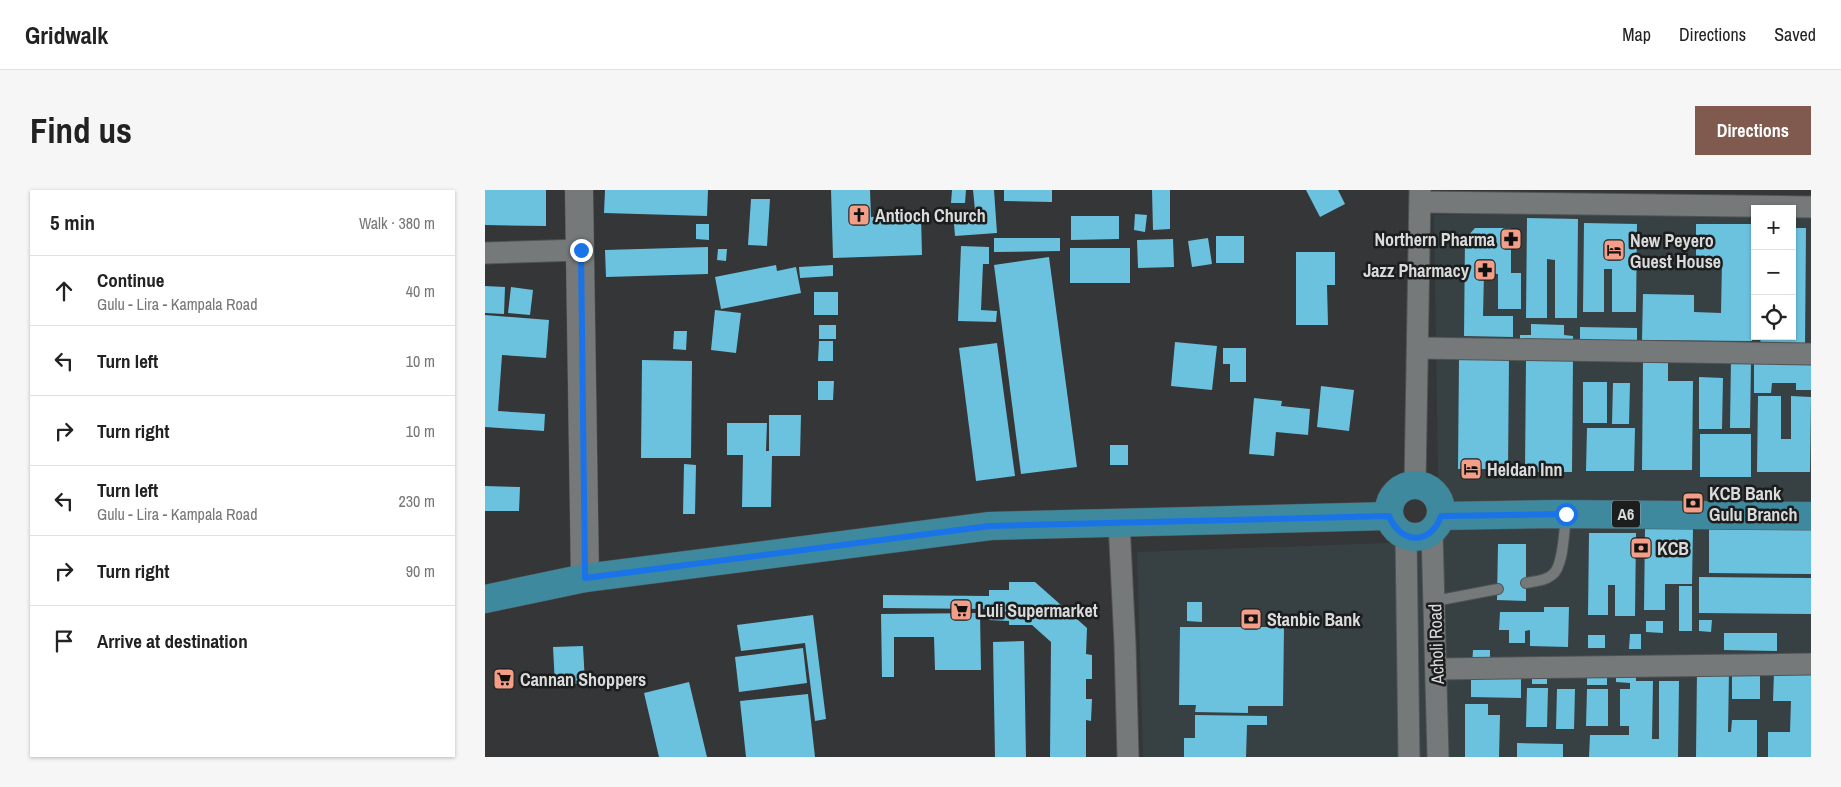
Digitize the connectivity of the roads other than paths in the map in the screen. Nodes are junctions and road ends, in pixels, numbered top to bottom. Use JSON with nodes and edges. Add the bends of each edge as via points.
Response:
{"nodes":[{"id":1,"x":579,"y":190,"type":"edge"},
{"id":2,"x":1420,"y":196,"type":"edge"},
{"id":3,"x":1631,"y":197,"type":"edge"},
{"id":4,"x":1811,"y":207,"type":"edge"},
{"id":5,"x":581,"y":250,"type":"junction"},
{"id":6,"x":485,"y":253,"type":"edge"},
{"id":7,"x":1418,"y":348,"type":"junction"},
{"id":8,"x":1811,"y":354,"type":"edge"},
{"id":9,"x":1415,"y":484,"type":"junction"},
{"id":10,"x":1566,"y":514,"type":"junction"},
{"id":11,"x":1811,"y":516,"type":"edge"},
{"id":12,"x":1119,"y":522,"type":"junction"},
{"id":13,"x":1417,"y":525,"type":"junction"},
{"id":14,"x":585,"y":578,"type":"junction"},
{"id":15,"x":1526,"y":583,"type":"dead end"},
{"id":16,"x":1498,"y":589,"type":"dead end"},
{"id":17,"x":485,"y":599,"type":"edge"},
{"id":18,"x":1435,"y":600,"type":"junction"},
{"id":19,"x":1811,"y":664,"type":"edge"},
{"id":20,"x":1437,"y":669,"type":"junction"},
{"id":21,"x":1128,"y":757,"type":"edge"},
{"id":22,"x":1409,"y":757,"type":"edge"},
{"id":23,"x":1438,"y":757,"type":"edge"}],
"edges":[{"from":1,"to":5,"type":"street"},
{"from":2,"to":3,"type":"street"},
{"from":2,"to":7,"type":"street"},
{"from":3,"to":4,"type":"street"},
{"from":5,"to":6,"type":"street"},
{"from":5,"to":14,"type":"street"},
{"from":7,"to":8,"type":"street"},
{"from":7,"to":9,"type":"street"},
{"from":9,"to":13,"type":"main road","via":[[1432,490],[1441,506]]},
{"from":9,"to":13,"type":"main road","via":[[1398,491],[1389,507]]},
{"from":10,"to":11,"type":"main road","number":"A6"},
{"from":10,"to":13,"type":"main road","number":"A6"},
{"from":10,"to":15,"type":"lane","via":[[1560,560],[1554,575]]},
{"from":12,"to":13,"type":"main road","number":"A6"},
{"from":12,"to":14,"type":"main road","number":"A6","via":[[990,526]]},
{"from":12,"to":21,"type":"street"},
{"from":13,"to":18,"type":"street","name":"Acholi Road"},
{"from":13,"to":22,"type":"street","name":"Acholi Road"},
{"from":14,"to":17,"type":"main road","number":"A6"},
{"from":16,"to":18,"type":"lane"},
{"from":18,"to":20,"type":"street","name":"Acholi Road"},
{"from":19,"to":20,"type":"street"},
{"from":20,"to":23,"type":"street","name":"Acholi Road"}]}
